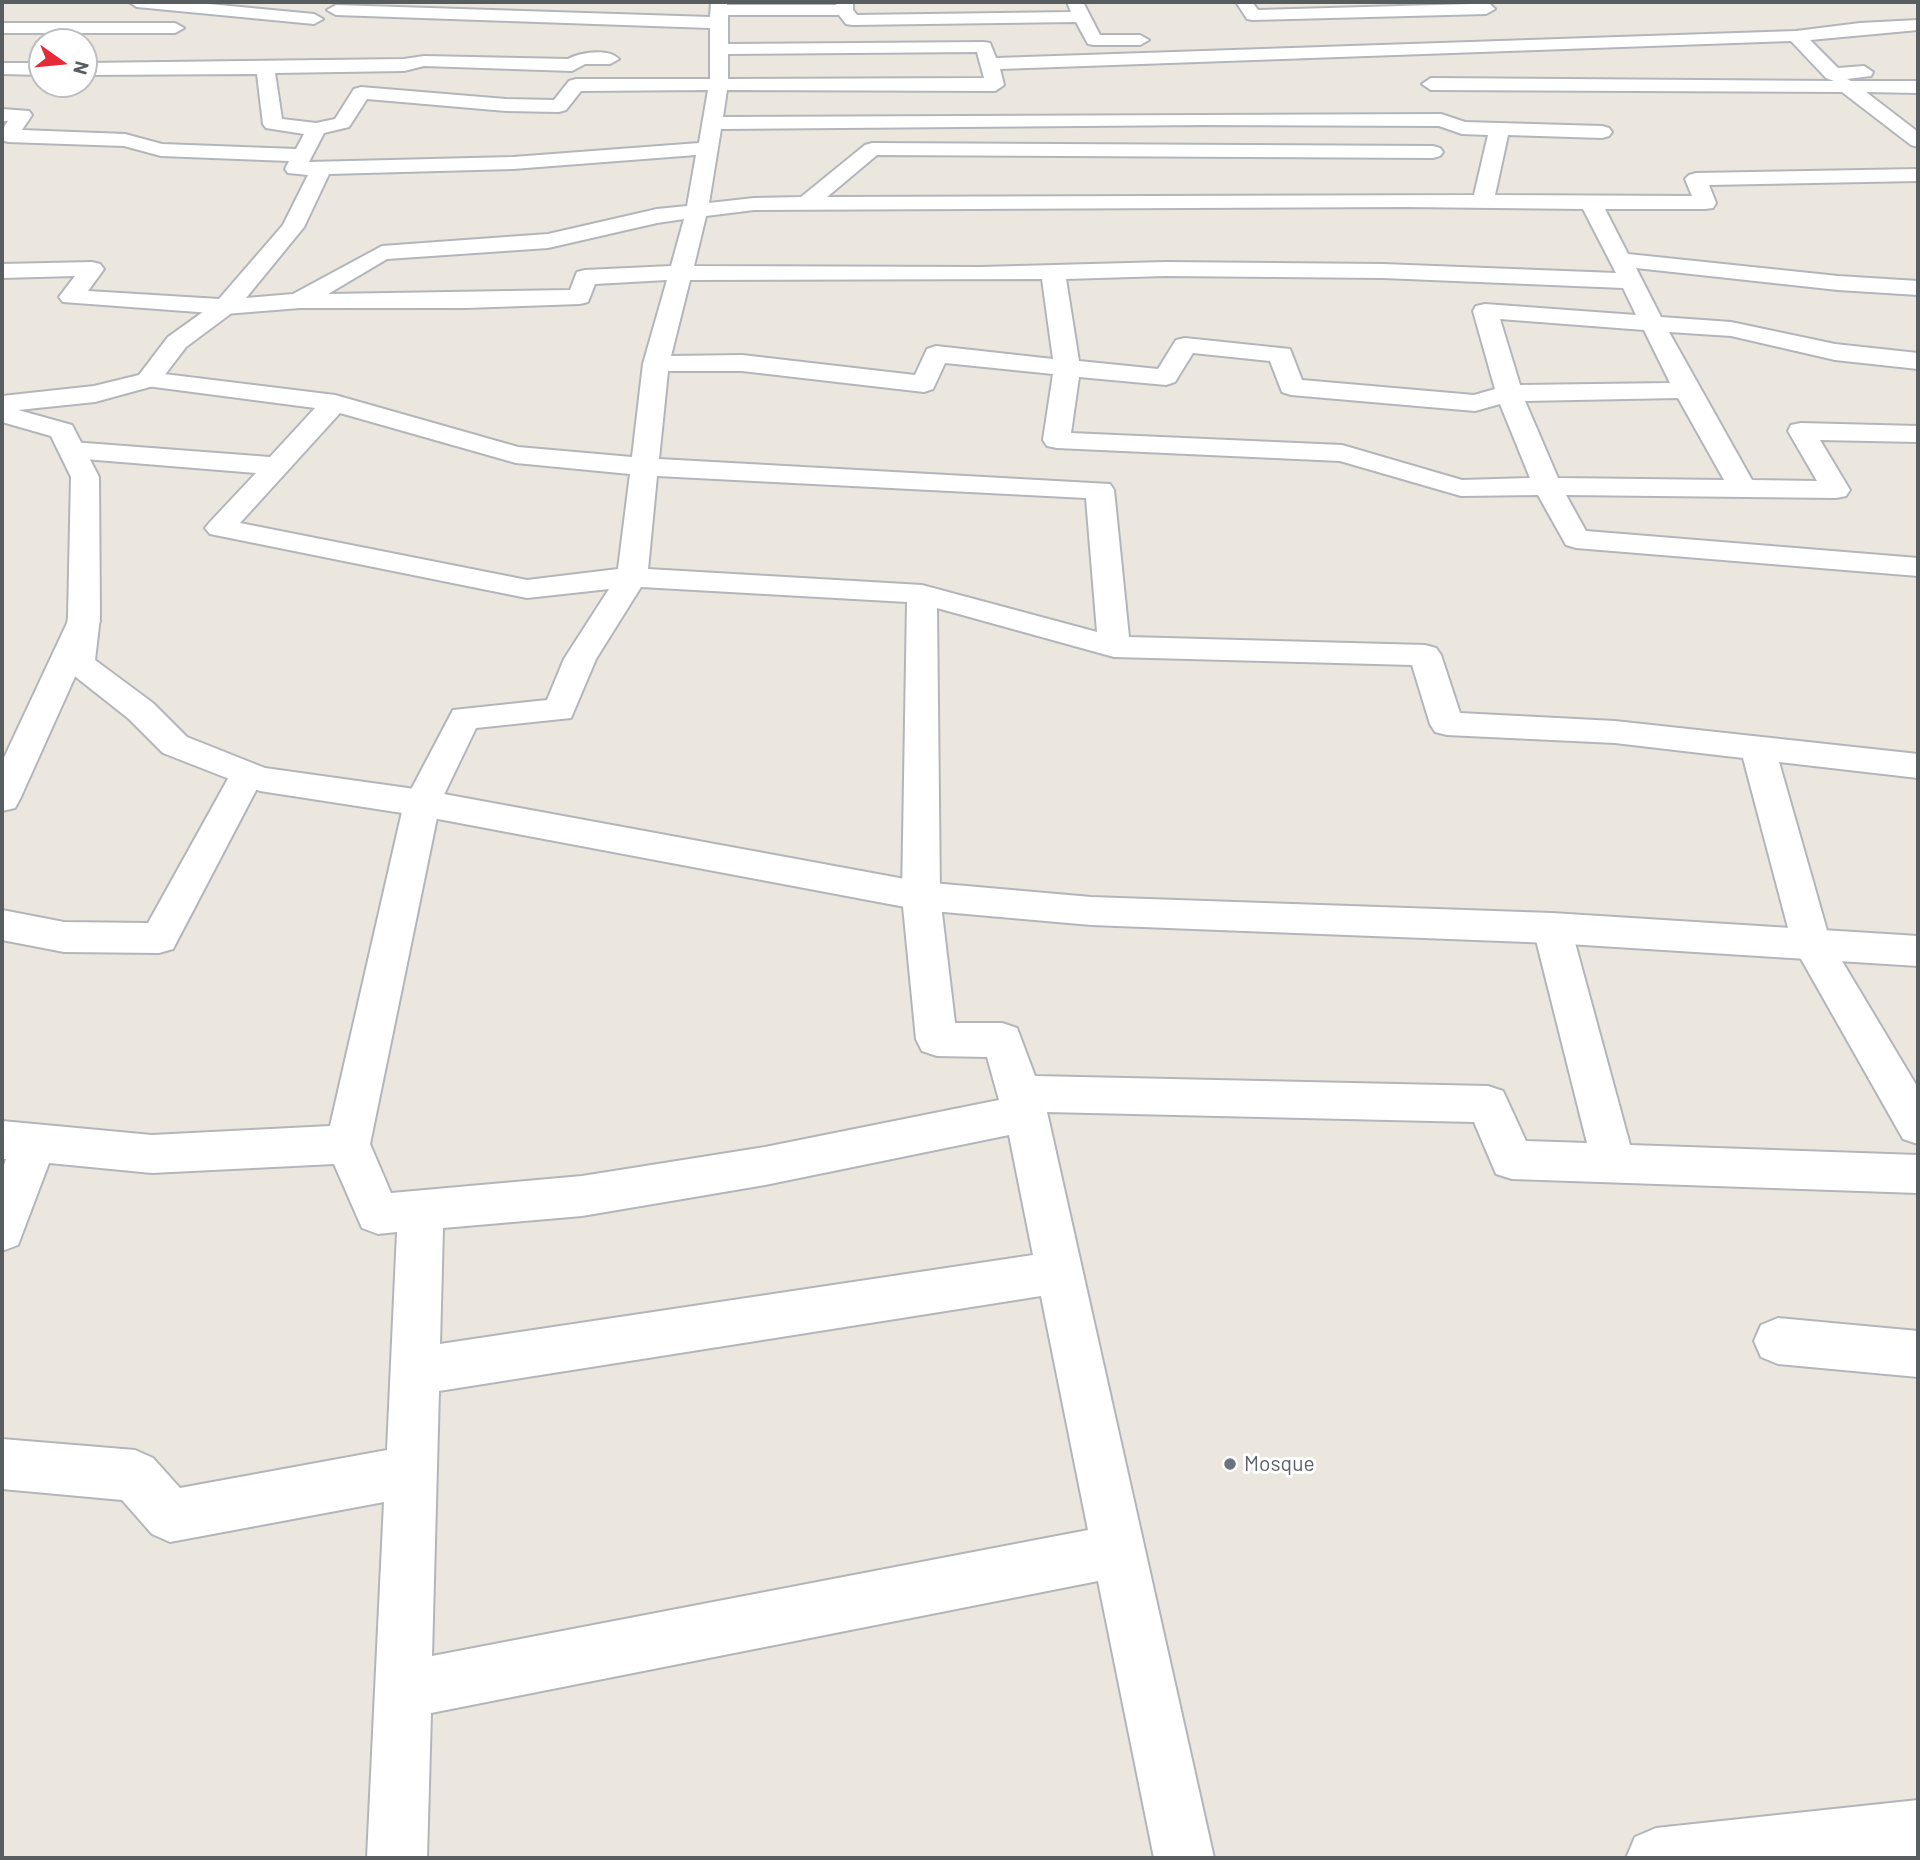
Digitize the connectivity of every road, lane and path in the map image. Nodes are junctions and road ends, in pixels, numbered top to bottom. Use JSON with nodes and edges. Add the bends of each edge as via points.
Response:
{"nodes":[{"id":1,"x":137,"y":2,"type":"edge"},
{"id":2,"x":341,"y":6,"type":"edge"},
{"id":3,"x":845,"y":6,"type":"edge"},
{"id":4,"x":717,"y":8,"type":"edge"},
{"id":5,"x":1248,"y":8,"type":"edge"},
{"id":6,"x":1078,"y":9,"type":"edge"},
{"id":7,"x":1490,"y":14,"type":"edge"},
{"id":8,"x":314,"y":19,"type":"junction"},
{"id":9,"x":1918,"y":25,"type":"edge"},
{"id":10,"x":2,"y":28,"type":"edge"},
{"id":11,"x":175,"y":28,"type":"dead end"},
{"id":12,"x":293,"y":35,"type":"dead end"},
{"id":13,"x":1796,"y":36,"type":"junction"},
{"id":14,"x":1515,"y":46,"type":"junction"},
{"id":15,"x":1403,"y":50,"type":"junction"},
{"id":16,"x":1179,"y":56,"type":"junction"},
{"id":17,"x":716,"y":57,"type":"junction"},
{"id":18,"x":623,"y":60,"type":"dead end"},
{"id":19,"x":262,"y":63,"type":"junction"},
{"id":20,"x":990,"y":64,"type":"junction"},
{"id":21,"x":2,"y":69,"type":"edge"},
{"id":22,"x":28,"y":69,"type":"edge"},
{"id":23,"x":98,"y":69,"type":"edge"},
{"id":24,"x":1906,"y":69,"type":"dead end"},
{"id":25,"x":1840,"y":81,"type":"junction"},
{"id":26,"x":719,"y":83,"type":"junction"},
{"id":27,"x":995,"y":84,"type":"junction"},
{"id":28,"x":1431,"y":84,"type":"junction"},
{"id":29,"x":1918,"y":87,"type":"edge"},
{"id":30,"x":1193,"y":94,"type":"dead end"},
{"id":31,"x":2,"y":116,"type":"edge"},
{"id":32,"x":1203,"y":119,"type":"junction"},
{"id":33,"x":1002,"y":120,"type":"junction"},
{"id":34,"x":1441,"y":120,"type":"junction"},
{"id":35,"x":712,"y":124,"type":"junction"},
{"id":36,"x":316,"y":129,"type":"junction"},
{"id":37,"x":1499,"y":130,"type":"junction"},
{"id":38,"x":1602,"y":132,"type":"dead end"},
{"id":39,"x":1917,"y":140,"type":"edge"},
{"id":40,"x":707,"y":149,"type":"junction"},
{"id":41,"x":1433,"y":152,"type":"junction"},
{"id":42,"x":302,"y":155,"type":"junction"},
{"id":43,"x":321,"y":169,"type":"junction"},
{"id":44,"x":1918,"y":175,"type":"edge"},
{"id":45,"x":1405,"y":201,"type":"junction"},
{"id":46,"x":1483,"y":201,"type":"junction"},
{"id":47,"x":1590,"y":201,"type":"junction"},
{"id":48,"x":806,"y":204,"type":"junction"},
{"id":49,"x":696,"y":211,"type":"junction"},
{"id":50,"x":2,"y":271,"type":"edge"},
{"id":51,"x":1627,"y":271,"type":"junction"},
{"id":52,"x":1053,"y":272,"type":"junction"},
{"id":53,"x":679,"y":273,"type":"junction"},
{"id":54,"x":1468,"y":274,"type":"junction"},
{"id":55,"x":1918,"y":288,"type":"edge"},
{"id":56,"x":299,"y":301,"type":"junction"},
{"id":57,"x":225,"y":307,"type":"junction"},
{"id":58,"x":1485,"y":312,"type":"junction"},
{"id":59,"x":1654,"y":325,"type":"junction"},
{"id":60,"x":1918,"y":351,"type":"edge"},
{"id":61,"x":1835,"y":352,"type":"junction"},
{"id":62,"x":1918,"y":361,"type":"edge"},
{"id":63,"x":656,"y":364,"type":"junction"},
{"id":64,"x":1067,"y":368,"type":"junction"},
{"id":65,"x":148,"y":380,"type":"junction"},
{"id":66,"x":1688,"y":390,"type":"junction"},
{"id":67,"x":1509,"y":393,"type":"junction"},
{"id":68,"x":335,"y":402,"type":"junction"},
{"id":69,"x":2,"y":404,"type":"edge"},
{"id":70,"x":2,"y":414,"type":"edge"},
{"id":71,"x":1918,"y":434,"type":"edge"},
{"id":72,"x":1057,"y":440,"type":"junction"},
{"id":73,"x":72,"y":450,"type":"junction"},
{"id":74,"x":276,"y":466,"type":"junction"},
{"id":75,"x":645,"y":467,"type":"junction"},
{"id":76,"x":1035,"y":485,"type":"junction"},
{"id":77,"x":1547,"y":486,"type":"junction"},
{"id":78,"x":1742,"y":488,"type":"junction"},
{"id":79,"x":1917,"y":550,"type":"edge"},
{"id":80,"x":632,"y":577,"type":"junction"},
{"id":81,"x":922,"y":594,"type":"junction"},
{"id":82,"x":84,"y":621,"type":"junction"},
{"id":83,"x":1114,"y":647,"type":"junction"},
{"id":84,"x":1758,"y":748,"type":"junction"},
{"id":85,"x":1918,"y":766,"type":"edge"},
{"id":86,"x":247,"y":775,"type":"junction"},
{"id":87,"x":2,"y":799,"type":"edge"},
{"id":88,"x":422,"y":803,"type":"junction"},
{"id":89,"x":921,"y":896,"type":"junction"},
{"id":90,"x":2,"y":925,"type":"edge"},
{"id":91,"x":1552,"y":928,"type":"junction"},
{"id":92,"x":1811,"y":943,"type":"junction"},
{"id":93,"x":1918,"y":951,"type":"edge"},
{"id":94,"x":1022,"y":1103,"type":"junction"},
{"id":95,"x":1912,"y":1103,"type":"edge"},
{"id":96,"x":18,"y":1142,"type":"edge"},
{"id":97,"x":348,"y":1144,"type":"junction"},
{"id":98,"x":1614,"y":1165,"type":"junction"},
{"id":99,"x":1918,"y":1174,"type":"edge"},
{"id":100,"x":421,"y":1210,"type":"junction"},
{"id":101,"x":2,"y":1230,"type":"edge"},
{"id":102,"x":1059,"y":1272,"type":"junction"},
{"id":103,"x":1778,"y":1341,"type":"dead end"},
{"id":104,"x":1918,"y":1354,"type":"edge"},
{"id":105,"x":416,"y":1371,"type":"junction"},
{"id":106,"x":2,"y":1464,"type":"edge"},
{"id":107,"x":411,"y":1471,"type":"junction"},
{"id":108,"x":1118,"y":1551,"type":"junction"},
{"id":109,"x":403,"y":1690,"type":"junction"},
{"id":110,"x":1918,"y":1830,"type":"edge"},
{"id":111,"x":397,"y":1858,"type":"edge"},
{"id":112,"x":1184,"y":1858,"type":"edge"},
{"id":113,"x":1656,"y":1858,"type":"edge"}],
"edges":[{"from":1,"to":8,"type":"street"},
{"from":2,"to":4,"type":"street"},
{"from":2,"to":8,"type":"street"},
{"from":3,"to":4,"type":"street"},
{"from":3,"to":6,"type":"street","via":[[852,20]]},
{"from":4,"to":17,"type":"street"},
{"from":5,"to":7,"type":"street"},
{"from":5,"to":16,"type":"street","via":[[1269,38]]},
{"from":6,"to":16,"type":"street","via":[[1094,40]]},
{"from":7,"to":14,"type":"street"},
{"from":8,"to":12,"type":"street"},
{"from":9,"to":13,"type":"street"},
{"from":10,"to":11,"type":"street"},
{"from":13,"to":14,"type":"street"},
{"from":13,"to":25,"type":"street"},
{"from":14,"to":15,"type":"street"},
{"from":15,"to":16,"type":"street"},
{"from":15,"to":28,"type":"street"},
{"from":16,"to":20,"type":"street"},
{"from":17,"to":20,"type":"street","via":[[984,47]]},
{"from":17,"to":26,"type":"street"},
{"from":18,"to":19,"type":"street","via":[[581,59],[572,65]]},
{"from":19,"to":23,"type":"street"},
{"from":19,"to":36,"type":"street","via":[[273,124]]},
{"from":20,"to":27,"type":"street"},
{"from":21,"to":22,"type":"street"},
{"from":24,"to":25,"type":"street"},
{"from":25,"to":28,"type":"street"},
{"from":25,"to":29,"type":"street"},
{"from":25,"to":39,"type":"street"},
{"from":26,"to":27,"type":"street"},
{"from":26,"to":35,"type":"street"},
{"from":26,"to":36,"type":"street","via":[[576,85],[559,106],[361,93],[342,123]]},
{"from":27,"to":33,"type":"street"},
{"from":28,"to":34,"type":"street"},
{"from":30,"to":32,"type":"street"},
{"from":31,"to":42,"type":"street","via":[[22,115],[8,136],[125,140],[161,150]]},
{"from":32,"to":33,"type":"street"},
{"from":32,"to":34,"type":"street"},
{"from":33,"to":35,"type":"street"},
{"from":34,"to":37,"type":"street","via":[[1462,128]]},
{"from":34,"to":41,"type":"street"},
{"from":35,"to":40,"type":"street"},
{"from":36,"to":42,"type":"street"},
{"from":37,"to":38,"type":"street"},
{"from":37,"to":46,"type":"street"},
{"from":40,"to":43,"type":"street","via":[[513,163]]},
{"from":40,"to":49,"type":"street"},
{"from":41,"to":45,"type":"street"},
{"from":41,"to":48,"type":"street","via":[[872,149]]},
{"from":42,"to":43,"type":"street","via":[[295,169]]},
{"from":43,"to":57,"type":"street","via":[[311,200],[286,240]]},
{"from":44,"to":47,"type":"street","via":[[1696,179],[1705,204]]},
{"from":45,"to":46,"type":"street"},
{"from":45,"to":48,"type":"street"},
{"from":46,"to":47,"type":"street"},
{"from":47,"to":51,"type":"street"},
{"from":48,"to":49,"type":"street"},
{"from":49,"to":53,"type":"street"},
{"from":49,"to":56,"type":"street","via":[[548,241],[382,253]]},
{"from":50,"to":57,"type":"street","via":[[92,269],[71,297]]},
{"from":51,"to":54,"type":"street"},
{"from":51,"to":55,"type":"street"},
{"from":51,"to":59,"type":"street"},
{"from":52,"to":53,"type":"street"},
{"from":52,"to":54,"type":"street","via":[[1165,269]]},
{"from":52,"to":64,"type":"street"},
{"from":53,"to":56,"type":"street","via":[[585,277],[580,297]]},
{"from":53,"to":63,"type":"street"},
{"from":54,"to":58,"type":"street"},
{"from":56,"to":57,"type":"street"},
{"from":57,"to":65,"type":"street","via":[[177,342]]},
{"from":58,"to":59,"type":"street"},
{"from":58,"to":67,"type":"street"},
{"from":59,"to":61,"type":"street","via":[[1731,329]]},
{"from":59,"to":66,"type":"street"},
{"from":60,"to":61,"type":"street"},
{"from":61,"to":62,"type":"street"},
{"from":63,"to":64,"type":"street","via":[[742,363],[924,384],[936,354]]},
{"from":63,"to":75,"type":"street"},
{"from":64,"to":67,"type":"street","via":[[1166,377],[1185,345],[1282,354],[1291,387],[1475,404]]},
{"from":64,"to":72,"type":"street"},
{"from":65,"to":68,"type":"street"},
{"from":65,"to":69,"type":"street","via":[[96,394]]},
{"from":66,"to":67,"type":"street"},
{"from":66,"to":78,"type":"street"},
{"from":67,"to":77,"type":"street"},
{"from":68,"to":74,"type":"street"},
{"from":68,"to":75,"type":"street","via":[[516,455]]},
{"from":70,"to":73,"type":"street","via":[[62,432]]},
{"from":71,"to":78,"type":"street","via":[[1801,431],[1836,490]]},
{"from":72,"to":76,"type":"street"},
{"from":72,"to":77,"type":"street","via":[[1342,453],[1461,488]]},
{"from":73,"to":74,"type":"street"},
{"from":73,"to":82,"type":"street","via":[[85,477]]},
{"from":74,"to":80,"type":"street","via":[[220,528],[527,589]]},
{"from":75,"to":76,"type":"street"},
{"from":75,"to":80,"type":"street"},
{"from":76,"to":83,"type":"street","via":[[1100,490]]},
{"from":77,"to":78,"type":"street"},
{"from":77,"to":79,"type":"street","via":[[1576,539]]},
{"from":80,"to":81,"type":"street"},
{"from":80,"to":88,"type":"street","via":[[580,659],[559,710],[465,718]]},
{"from":81,"to":83,"type":"street"},
{"from":81,"to":89,"type":"street"},
{"from":82,"to":86,"type":"street","via":[[78,663],[141,711],[175,745]]},
{"from":82,"to":87,"type":"street"},
{"from":83,"to":84,"type":"street","via":[[1425,655],[1447,724],[1615,732]]},
{"from":84,"to":85,"type":"street"},
{"from":84,"to":92,"type":"street"},
{"from":86,"to":88,"type":"street"},
{"from":86,"to":90,"type":"street","via":[[159,937],[64,937]]},
{"from":88,"to":89,"type":"street"},
{"from":88,"to":97,"type":"street"},
{"from":89,"to":91,"type":"street","via":[[1091,911]]},
{"from":89,"to":94,"type":"street","via":[[937,1040],[1002,1040]]},
{"from":91,"to":92,"type":"street"},
{"from":91,"to":98,"type":"street"},
{"from":92,"to":93,"type":"street"},
{"from":92,"to":95,"type":"street"},
{"from":94,"to":98,"type":"street","via":[[1488,1104],[1512,1160]]},
{"from":94,"to":100,"type":"street","via":[[765,1166],[582,1196]]},
{"from":94,"to":102,"type":"street"},
{"from":96,"to":97,"type":"street","via":[[152,1154]]},
{"from":96,"to":101,"type":"street"},
{"from":97,"to":100,"type":"street","via":[[378,1214]]},
{"from":98,"to":99,"type":"street"},
{"from":100,"to":105,"type":"street"},
{"from":102,"to":105,"type":"street"},
{"from":102,"to":108,"type":"street"},
{"from":103,"to":104,"type":"street"},
{"from":105,"to":107,"type":"street"},
{"from":106,"to":107,"type":"street","via":[[135,1476],[170,1516]]},
{"from":107,"to":109,"type":"street"},
{"from":108,"to":109,"type":"street"},
{"from":108,"to":112,"type":"street"},
{"from":109,"to":111,"type":"street"},
{"from":110,"to":113,"type":"street"}]}
